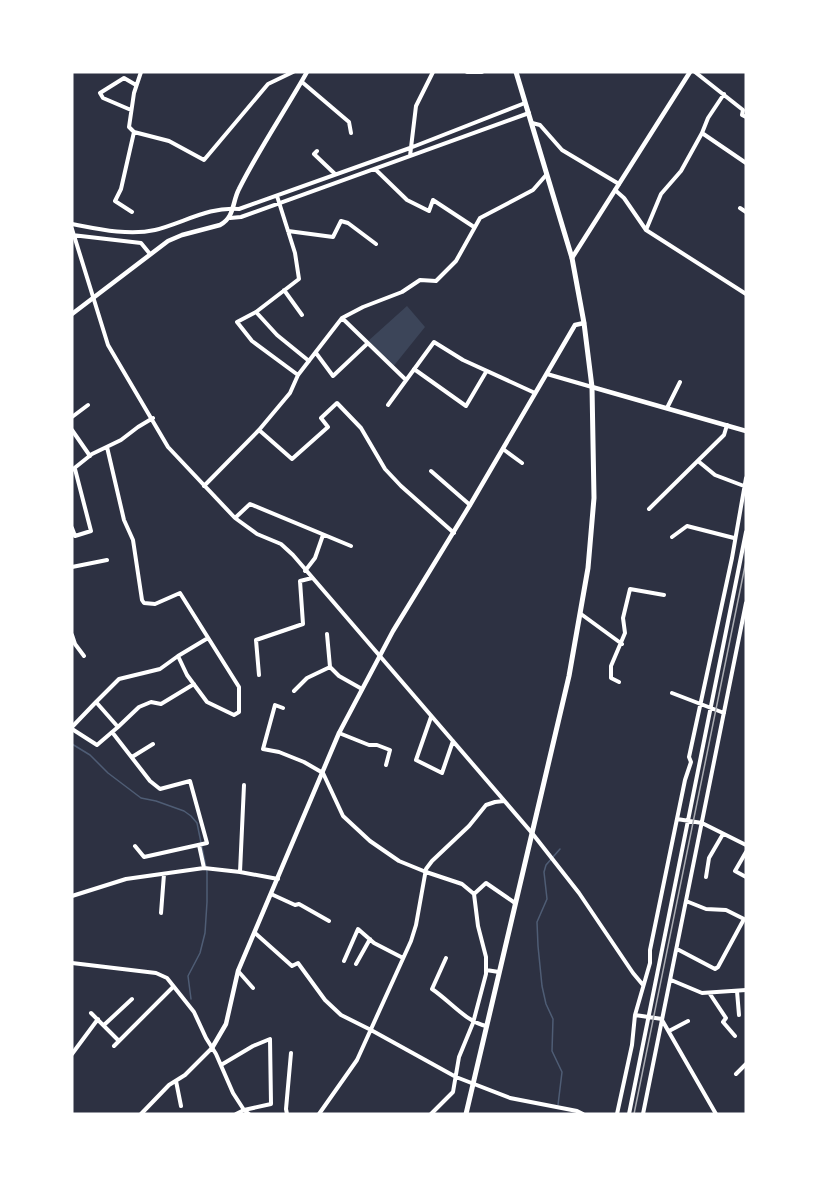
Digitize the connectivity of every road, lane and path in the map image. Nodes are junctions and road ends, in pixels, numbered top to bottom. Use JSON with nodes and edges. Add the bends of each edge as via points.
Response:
{"nodes":[{"id":1,"x":141,"y":72,"type":"edge"},
{"id":2,"x":294,"y":72,"type":"edge"},
{"id":3,"x":308,"y":72,"type":"edge"},
{"id":4,"x":433,"y":72,"type":"edge"},
{"id":5,"x":467,"y":72,"type":"edge"},
{"id":6,"x":482,"y":72,"type":"edge"},
{"id":7,"x":516,"y":72,"type":"edge"},
{"id":8,"x":690,"y":72,"type":"edge"},
{"id":9,"x":695,"y":72,"type":"edge"},
{"id":10,"x":302,"y":82,"type":"junction"},
{"id":11,"x":136,"y":85,"type":"junction"},
{"id":12,"x":724,"y":94,"type":"junction"},
{"id":13,"x":525,"y":103,"type":"junction"},
{"id":14,"x":131,"y":110,"type":"junction"},
{"id":15,"x":529,"y":113,"type":"junction"},
{"id":16,"x":746,"y":117,"type":"edge"},
{"id":17,"x":532,"y":123,"type":"junction"},
{"id":18,"x":134,"y":132,"type":"junction"},
{"id":19,"x":351,"y":133,"type":"dead end"},
{"id":20,"x":702,"y":133,"type":"junction"},
{"id":21,"x":410,"y":148,"type":"junction"},
{"id":22,"x":317,"y":151,"type":"dead end"},
{"id":23,"x":410,"y":156,"type":"junction"},
{"id":24,"x":746,"y":163,"type":"edge"},
{"id":25,"x":375,"y":169,"type":"junction"},
{"id":26,"x":336,"y":174,"type":"junction"},
{"id":27,"x":548,"y":174,"type":"junction"},
{"id":28,"x":619,"y":184,"type":"junction"},
{"id":29,"x":615,"y":190,"type":"junction"},
{"id":30,"x":277,"y":196,"type":"junction"},
{"id":31,"x":280,"y":203,"type":"junction"},
{"id":32,"x":233,"y":208,"type":"junction"},
{"id":33,"x":740,"y":208,"type":"dead end"},
{"id":34,"x":132,"y":212,"type":"dead end"},
{"id":35,"x":746,"y":212,"type":"edge"},
{"id":36,"x":230,"y":218,"type":"junction"},
{"id":37,"x":72,"y":226,"type":"edge"},
{"id":38,"x":474,"y":227,"type":"junction"},
{"id":39,"x":646,"y":230,"type":"junction"},
{"id":40,"x":288,"y":231,"type":"junction"},
{"id":41,"x":73,"y":235,"type":"edge"},
{"id":42,"x":376,"y":244,"type":"dead end"},
{"id":43,"x":150,"y":254,"type":"junction"},
{"id":44,"x":572,"y":258,"type":"junction"},
{"id":45,"x":284,"y":290,"type":"junction"},
{"id":46,"x":746,"y":294,"type":"edge"},
{"id":47,"x":93,"y":298,"type":"junction"},
{"id":48,"x":256,"y":312,"type":"junction"},
{"id":49,"x":72,"y":314,"type":"edge"},
{"id":50,"x":302,"y":315,"type":"dead end"},
{"id":51,"x":342,"y":318,"type":"junction"},
{"id":52,"x":584,"y":323,"type":"junction"},
{"id":53,"x":368,"y":343,"type":"junction"},
{"id":54,"x":316,"y":353,"type":"junction"},
{"id":55,"x":309,"y":361,"type":"junction"},
{"id":56,"x":414,"y":369,"type":"junction"},
{"id":57,"x":486,"y":372,"type":"junction"},
{"id":58,"x":546,"y":374,"type":"junction"},
{"id":59,"x":298,"y":375,"type":"junction"},
{"id":60,"x":406,"y":380,"type":"junction"},
{"id":61,"x":680,"y":382,"type":"dead end"},
{"id":62,"x":592,"y":387,"type":"junction"},
{"id":63,"x":535,"y":393,"type":"junction"},
{"id":64,"x":88,"y":405,"type":"dead end"},
{"id":65,"x":388,"y":405,"type":"dead end"},
{"id":66,"x":667,"y":408,"type":"junction"},
{"id":67,"x":72,"y":417,"type":"edge"},
{"id":68,"x":153,"y":418,"type":"junction"},
{"id":69,"x":727,"y":425,"type":"junction"},
{"id":70,"x":72,"y":429,"type":"edge"},
{"id":71,"x":259,"y":430,"type":"junction"},
{"id":72,"x":746,"y":431,"type":"edge"},
{"id":73,"x":107,"y":447,"type":"junction"},
{"id":74,"x":503,"y":449,"type":"junction"},
{"id":75,"x":90,"y":456,"type":"junction"},
{"id":76,"x":698,"y":461,"type":"junction"},
{"id":77,"x":522,"y":463,"type":"dead end"},
{"id":78,"x":74,"y":470,"type":"edge"},
{"id":79,"x":431,"y":471,"type":"dead end"},
{"id":80,"x":746,"y":478,"type":"edge"},
{"id":81,"x":204,"y":486,"type":"junction"},
{"id":82,"x":744,"y":486,"type":"junction"},
{"id":83,"x":470,"y":506,"type":"junction"},
{"id":84,"x":649,"y":509,"type":"dead end"},
{"id":85,"x":236,"y":518,"type":"junction"},
{"id":86,"x":72,"y":528,"type":"edge"},
{"id":87,"x":746,"y":531,"type":"edge"},
{"id":88,"x":454,"y":533,"type":"junction"},
{"id":89,"x":323,"y":535,"type":"junction"},
{"id":90,"x":672,"y":537,"type":"dead end"},
{"id":91,"x":734,"y":538,"type":"junction"},
{"id":92,"x":351,"y":546,"type":"dead end"},
{"id":93,"x":107,"y":560,"type":"dead end"},
{"id":94,"x":72,"y":567,"type":"edge"},
{"id":95,"x":305,"y":571,"type":"junction"},
{"id":96,"x":312,"y":578,"type":"junction"},
{"id":97,"x":664,"y":595,"type":"dead end"},
{"id":98,"x":746,"y":603,"type":"edge"},
{"id":99,"x":581,"y":614,"type":"junction"},
{"id":100,"x":327,"y":634,"type":"dead end"},
{"id":101,"x":72,"y":635,"type":"edge"},
{"id":102,"x":208,"y":638,"type":"junction"},
{"id":103,"x":622,"y":644,"type":"junction"},
{"id":104,"x":84,"y":656,"type":"dead end"},
{"id":105,"x":178,"y":656,"type":"junction"},
{"id":106,"x":381,"y":656,"type":"junction"},
{"id":107,"x":330,"y":667,"type":"junction"},
{"id":108,"x":259,"y":675,"type":"dead end"},
{"id":109,"x":619,"y":682,"type":"dead end"},
{"id":110,"x":194,"y":684,"type":"junction"},
{"id":111,"x":362,"y":689,"type":"junction"},
{"id":112,"x":294,"y":691,"type":"dead end"},
{"id":113,"x":672,"y":693,"type":"dead end"},
{"id":114,"x":96,"y":702,"type":"junction"},
{"id":115,"x":701,"y":703,"type":"junction"},
{"id":116,"x":283,"y":708,"type":"dead end"},
{"id":117,"x":710,"y":708,"type":"junction"},
{"id":118,"x":724,"y":713,"type":"junction"},
{"id":119,"x":431,"y":717,"type":"junction"},
{"id":120,"x":118,"y":727,"type":"junction"},
{"id":121,"x":72,"y":728,"type":"edge"},
{"id":122,"x":112,"y":732,"type":"junction"},
{"id":123,"x":339,"y":733,"type":"junction"},
{"id":124,"x":453,"y":741,"type":"junction"},
{"id":125,"x":153,"y":744,"type":"dead end"},
{"id":126,"x":132,"y":757,"type":"junction"},
{"id":127,"x":386,"y":765,"type":"dead end"},
{"id":128,"x":323,"y":773,"type":"junction"},
{"id":129,"x":244,"y":785,"type":"dead end"},
{"id":130,"x":505,"y":801,"type":"junction"},
{"id":131,"x":677,"y":819,"type":"junction"},
{"id":132,"x":688,"y":820,"type":"junction"},
{"id":133,"x":702,"y":823,"type":"junction"},
{"id":134,"x":532,"y":833,"type":"junction"},
{"id":135,"x":723,"y":834,"type":"junction"},
{"id":136,"x":199,"y":845,"type":"junction"},
{"id":137,"x":746,"y":845,"type":"edge"},
{"id":138,"x":135,"y":846,"type":"dead end"},
{"id":139,"x":746,"y":852,"type":"edge"},
{"id":140,"x":204,"y":868,"type":"junction"},
{"id":141,"x":240,"y":872,"type":"junction"},
{"id":142,"x":426,"y":873,"type":"junction"},
{"id":143,"x":164,"y":874,"type":"junction"},
{"id":144,"x":706,"y":877,"type":"dead end"},
{"id":145,"x":746,"y":877,"type":"edge"},
{"id":146,"x":278,"y":879,"type":"junction"},
{"id":147,"x":271,"y":894,"type":"junction"},
{"id":148,"x":474,"y":894,"type":"junction"},
{"id":149,"x":72,"y":896,"type":"edge"},
{"id":150,"x":686,"y":901,"type":"junction"},
{"id":151,"x":515,"y":903,"type":"junction"},
{"id":152,"x":161,"y":913,"type":"dead end"},
{"id":153,"x":745,"y":919,"type":"edge"},
{"id":154,"x":329,"y":921,"type":"dead end"},
{"id":155,"x":255,"y":933,"type":"junction"},
{"id":156,"x":370,"y":939,"type":"junction"},
{"id":157,"x":677,"y":949,"type":"junction"},
{"id":158,"x":446,"y":957,"type":"dead end"},
{"id":159,"x":403,"y":958,"type":"junction"},
{"id":160,"x":344,"y":961,"type":"dead end"},
{"id":161,"x":72,"y":963,"type":"edge"},
{"id":162,"x":356,"y":964,"type":"dead end"},
{"id":163,"x":486,"y":970,"type":"junction"},
{"id":164,"x":238,"y":971,"type":"junction"},
{"id":165,"x":499,"y":972,"type":"junction"},
{"id":166,"x":671,"y":980,"type":"junction"},
{"id":167,"x":746,"y":984,"type":"edge"},
{"id":168,"x":643,"y":985,"type":"junction"},
{"id":169,"x":173,"y":987,"type":"junction"},
{"id":170,"x":253,"y":988,"type":"dead end"},
{"id":171,"x":745,"y":990,"type":"edge"},
{"id":172,"x":737,"y":991,"type":"junction"},
{"id":173,"x":710,"y":994,"type":"junction"},
{"id":174,"x":122,"y":999,"type":"dead end"},
{"id":175,"x":132,"y":999,"type":"dead end"},
{"id":176,"x":127,"y":1003,"type":"junction"},
{"id":177,"x":91,"y":1013,"type":"dead end"},
{"id":178,"x":635,"y":1015,"type":"junction"},
{"id":179,"x":739,"y":1015,"type":"dead end"},
{"id":180,"x":648,"y":1017,"type":"junction"},
{"id":181,"x":98,"y":1019,"type":"junction"},
{"id":182,"x":662,"y":1019,"type":"junction"},
{"id":183,"x":688,"y":1021,"type":"dead end"},
{"id":184,"x":473,"y":1023,"type":"junction"},
{"id":185,"x":104,"y":1025,"type":"junction"},
{"id":186,"x":486,"y":1026,"type":"junction"},
{"id":187,"x":371,"y":1030,"type":"junction"},
{"id":188,"x":669,"y":1031,"type":"junction"},
{"id":189,"x":735,"y":1036,"type":"dead end"},
{"id":190,"x":119,"y":1041,"type":"junction"},
{"id":191,"x":114,"y":1046,"type":"dead end"},
{"id":192,"x":212,"y":1048,"type":"junction"},
{"id":193,"x":291,"y":1053,"type":"dead end"},
{"id":194,"x":72,"y":1054,"type":"edge"},
{"id":195,"x":746,"y":1064,"type":"edge"},
{"id":196,"x":221,"y":1065,"type":"junction"},
{"id":197,"x":736,"y":1074,"type":"dead end"},
{"id":198,"x":456,"y":1077,"type":"junction"},
{"id":199,"x":176,"y":1081,"type":"junction"},
{"id":200,"x":473,"y":1083,"type":"junction"},
{"id":201,"x":181,"y":1106,"type":"dead end"},
{"id":202,"x":244,"y":1110,"type":"junction"},
{"id":203,"x":141,"y":1114,"type":"edge"},
{"id":204,"x":236,"y":1114,"type":"edge"},
{"id":205,"x":249,"y":1114,"type":"edge"},
{"id":206,"x":287,"y":1114,"type":"edge"},
{"id":207,"x":319,"y":1114,"type":"edge"},
{"id":208,"x":431,"y":1114,"type":"edge"},
{"id":209,"x":466,"y":1114,"type":"edge"},
{"id":210,"x":584,"y":1114,"type":"edge"},
{"id":211,"x":618,"y":1114,"type":"edge"},
{"id":212,"x":628,"y":1114,"type":"edge"},
{"id":213,"x":643,"y":1114,"type":"edge"},
{"id":214,"x":716,"y":1114,"type":"edge"}],
"edges":[{"from":1,"to":11,"type":"street"},
{"from":2,"to":18,"type":"street","via":[[268,84],[204,160],[169,141]]},
{"from":3,"to":10,"type":"street"},
{"from":4,"to":21,"type":"street","via":[[416,106]]},
{"from":5,"to":6,"type":"street"},
{"from":7,"to":13,"type":"main road"},
{"from":8,"to":28,"type":"street"},
{"from":9,"to":12,"type":"street"},
{"from":10,"to":19,"type":"street","via":[[349,122]]},
{"from":10,"to":32,"type":"street","via":[[237,192]]},
{"from":11,"to":14,"type":"street"},
{"from":11,"to":14,"type":"street","via":[[124,78],[100,93]]},
{"from":12,"to":16,"type":"street"},
{"from":12,"to":20,"type":"street"},
{"from":13,"to":15,"type":"main road"},
{"from":13,"to":21,"type":"street"},
{"from":14,"to":18,"type":"street","via":[[129,127]]},
{"from":15,"to":17,"type":"main road"},
{"from":15,"to":23,"type":"street"},
{"from":17,"to":27,"type":"main road"},
{"from":17,"to":28,"type":"street","via":[[540,125],[562,150]]},
{"from":18,"to":34,"type":"street","via":[[116,201]]},
{"from":20,"to":24,"type":"street"},
{"from":20,"to":39,"type":"street","via":[[681,171],[661,194]]},
{"from":21,"to":23,"type":"street"},
{"from":21,"to":26,"type":"street"},
{"from":22,"to":26,"type":"street","via":[[314,154]]},
{"from":23,"to":25,"type":"street"},
{"from":25,"to":31,"type":"street"},
{"from":25,"to":38,"type":"street","via":[[407,200],[429,211],[433,200]]},
{"from":26,"to":30,"type":"street"},
{"from":27,"to":38,"type":"street","via":[[533,190],[480,218]]},
{"from":27,"to":44,"type":"main road"},
{"from":28,"to":29,"type":"street"},
{"from":29,"to":39,"type":"street"},
{"from":29,"to":44,"type":"street"},
{"from":30,"to":31,"type":"street"},
{"from":30,"to":32,"type":"street"},
{"from":31,"to":36,"type":"street"},
{"from":31,"to":40,"type":"street"},
{"from":32,"to":36,"type":"street"},
{"from":32,"to":37,"type":"street","via":[[139,232]]},
{"from":33,"to":35,"type":"street"},
{"from":36,"to":43,"type":"street","via":[[220,225],[175,238]]},
{"from":37,"to":41,"type":"street"},
{"from":38,"to":51,"type":"street","via":[[456,261],[436,281],[420,280]]},
{"from":39,"to":46,"type":"street"},
{"from":40,"to":42,"type":"street","via":[[333,237],[341,221]]},
{"from":40,"to":45,"type":"street","via":[[299,279]]},
{"from":41,"to":43,"type":"street","via":[[141,243]]},
{"from":41,"to":47,"type":"street"},
{"from":43,"to":47,"type":"street"},
{"from":44,"to":52,"type":"main road"},
{"from":45,"to":48,"type":"street"},
{"from":45,"to":50,"type":"street"},
{"from":47,"to":49,"type":"street"},
{"from":47,"to":68,"type":"street","via":[[113,354]]},
{"from":48,"to":55,"type":"street"},
{"from":48,"to":59,"type":"street","via":[[237,322],[252,341]]},
{"from":51,"to":53,"type":"street"},
{"from":51,"to":54,"type":"street"},
{"from":52,"to":58,"type":"street","via":[[575,325]]},
{"from":52,"to":62,"type":"main road"},
{"from":53,"to":54,"type":"street","via":[[333,376]]},
{"from":53,"to":60,"type":"street"},
{"from":54,"to":55,"type":"street"},
{"from":55,"to":59,"type":"street"},
{"from":56,"to":57,"type":"street","via":[[434,342]]},
{"from":56,"to":57,"type":"street","via":[[466,406]]},
{"from":56,"to":60,"type":"street"},
{"from":57,"to":63,"type":"street"},
{"from":58,"to":62,"type":"street"},
{"from":58,"to":63,"type":"street"},
{"from":59,"to":71,"type":"street","via":[[290,393]]},
{"from":60,"to":65,"type":"street"},
{"from":61,"to":66,"type":"street"},
{"from":62,"to":66,"type":"street"},
{"from":62,"to":99,"type":"main road","via":[[594,498]]},
{"from":63,"to":74,"type":"street"},
{"from":64,"to":67,"type":"street"},
{"from":66,"to":69,"type":"street"},
{"from":68,"to":73,"type":"street"},
{"from":68,"to":81,"type":"street","via":[[168,447]]},
{"from":69,"to":72,"type":"street"},
{"from":69,"to":76,"type":"street","via":[[724,435]]},
{"from":70,"to":75,"type":"street"},
{"from":71,"to":81,"type":"street"},
{"from":71,"to":88,"type":"street","via":[[292,459],[328,427],[321,418],[337,404],[361,428],[385,469]]},
{"from":73,"to":75,"type":"street"},
{"from":73,"to":102,"type":"street","via":[[124,520],[133,540],[142,600],[155,604],[180,593]]},
{"from":74,"to":77,"type":"street"},
{"from":74,"to":83,"type":"street"},
{"from":75,"to":78,"type":"street"},
{"from":76,"to":82,"type":"street","via":[[715,475]]},
{"from":76,"to":84,"type":"street"},
{"from":78,"to":86,"type":"street","via":[[91,531],[75,536]]},
{"from":79,"to":83,"type":"street"},
{"from":80,"to":82,"type":"street"},
{"from":81,"to":85,"type":"street"},
{"from":82,"to":91,"type":"street"},
{"from":83,"to":88,"type":"street"},
{"from":85,"to":89,"type":"street","via":[[250,504]]},
{"from":85,"to":95,"type":"street","via":[[257,534],[281,544]]},
{"from":87,"to":117,"type":"street"},
{"from":88,"to":106,"type":"street"},
{"from":89,"to":92,"type":"street"},
{"from":89,"to":95,"type":"street","via":[[315,558]]},
{"from":90,"to":91,"type":"street","via":[[687,526]]},
{"from":91,"to":115,"type":"street"},
{"from":93,"to":94,"type":"street"},
{"from":95,"to":96,"type":"street"},
{"from":96,"to":106,"type":"street"},
{"from":96,"to":108,"type":"street","via":[[300,581],[303,624],[256,640]]},
{"from":97,"to":103,"type":"street","via":[[630,589]]},
{"from":98,"to":118,"type":"street"},
{"from":99,"to":103,"type":"street"},
{"from":99,"to":134,"type":"main road"},
{"from":100,"to":107,"type":"street"},
{"from":101,"to":104,"type":"street"},
{"from":102,"to":105,"type":"street"},
{"from":102,"to":110,"type":"street","via":[[239,687],[239,712],[234,715],[207,702]]},
{"from":103,"to":109,"type":"street","via":[[611,666],[611,678]]},
{"from":105,"to":110,"type":"street"},
{"from":105,"to":114,"type":"street","via":[[160,669],[120,679]]},
{"from":106,"to":111,"type":"street"},
{"from":106,"to":119,"type":"street"},
{"from":107,"to":111,"type":"street"},
{"from":107,"to":112,"type":"street","via":[[307,678]]},
{"from":110,"to":120,"type":"street","via":[[170,701],[139,707]]},
{"from":111,"to":123,"type":"street"},
{"from":113,"to":115,"type":"street"},
{"from":114,"to":120,"type":"street"},
{"from":114,"to":121,"type":"street"},
{"from":115,"to":117,"type":"street"},
{"from":115,"to":131,"type":"street"},
{"from":116,"to":128,"type":"street","via":[[275,705],[263,749],[279,752]]},
{"from":117,"to":118,"type":"street"},
{"from":117,"to":132,"type":"street"},
{"from":118,"to":133,"type":"street"},
{"from":119,"to":124,"type":"street"},
{"from":119,"to":124,"type":"street","via":[[416,760],[441,773]]},
{"from":120,"to":122,"type":"street"},
{"from":121,"to":122,"type":"street","via":[[97,745]]},
{"from":122,"to":126,"type":"street"},
{"from":123,"to":127,"type":"street","via":[[390,750]]},
{"from":123,"to":128,"type":"street"},
{"from":124,"to":130,"type":"street"},
{"from":125,"to":126,"type":"street"},
{"from":126,"to":136,"type":"street","via":[[160,789],[190,781],[207,843]]},
{"from":128,"to":142,"type":"street","via":[[348,823],[399,861]]},
{"from":128,"to":146,"type":"street"},
{"from":129,"to":141,"type":"street"},
{"from":130,"to":134,"type":"street"},
{"from":130,"to":142,"type":"street","via":[[486,805],[432,861]]},
{"from":131,"to":132,"type":"street"},
{"from":131,"to":168,"type":"street"},
{"from":132,"to":133,"type":"street"},
{"from":132,"to":180,"type":"street"},
{"from":133,"to":135,"type":"street"},
{"from":133,"to":150,"type":"street"},
{"from":134,"to":151,"type":"main road"},
{"from":134,"to":168,"type":"street"},
{"from":135,"to":137,"type":"street"},
{"from":135,"to":144,"type":"street","via":[[709,858]]},
{"from":136,"to":138,"type":"street","via":[[144,857]]},
{"from":136,"to":140,"type":"street"},
{"from":139,"to":145,"type":"street","via":[[735,871]]},
{"from":140,"to":141,"type":"street"},
{"from":140,"to":143,"type":"street"},
{"from":141,"to":146,"type":"street"},
{"from":142,"to":148,"type":"street","via":[[462,884]]},
{"from":142,"to":159,"type":"street","via":[[416,925]]},
{"from":143,"to":149,"type":"street","via":[[126,879]]},
{"from":143,"to":152,"type":"street"},
{"from":146,"to":147,"type":"street"},
{"from":147,"to":154,"type":"street"},
{"from":147,"to":155,"type":"street"},
{"from":148,"to":151,"type":"street","via":[[486,883]]},
{"from":148,"to":163,"type":"street"},
{"from":150,"to":153,"type":"street","via":[[706,909],[726,910]]},
{"from":150,"to":157,"type":"street"},
{"from":151,"to":165,"type":"main road"},
{"from":153,"to":157,"type":"street","via":[[715,969]]},
{"from":155,"to":164,"type":"street"},
{"from":155,"to":187,"type":"street","via":[[292,966],[298,963],[341,1015]]},
{"from":156,"to":159,"type":"street"},
{"from":156,"to":160,"type":"street","via":[[358,929]]},
{"from":156,"to":162,"type":"street"},
{"from":157,"to":166,"type":"street"},
{"from":158,"to":184,"type":"street","via":[[432,989]]},
{"from":159,"to":187,"type":"street"},
{"from":161,"to":169,"type":"street","via":[[156,973],[167,978]]},
{"from":163,"to":165,"type":"street"},
{"from":163,"to":184,"type":"street"},
{"from":164,"to":170,"type":"street"},
{"from":164,"to":192,"type":"street","via":[[225,1024]]},
{"from":165,"to":186,"type":"main road"},
{"from":166,"to":173,"type":"street","via":[[695,992]]},
{"from":166,"to":182,"type":"street"},
{"from":167,"to":171,"type":"street"},
{"from":168,"to":178,"type":"street"},
{"from":169,"to":190,"type":"street"},
{"from":169,"to":192,"type":"street","via":[[194,1012]]},
{"from":171,"to":172,"type":"street"},
{"from":172,"to":173,"type":"street"},
{"from":172,"to":179,"type":"street"},
{"from":173,"to":189,"type":"street","via":[[726,1017],[723,1022]]},
{"from":174,"to":176,"type":"street"},
{"from":175,"to":176,"type":"street"},
{"from":176,"to":185,"type":"street"},
{"from":177,"to":181,"type":"street"},
{"from":178,"to":180,"type":"street"},
{"from":178,"to":211,"type":"street"},
{"from":180,"to":182,"type":"street"},
{"from":180,"to":212,"type":"street"},
{"from":181,"to":185,"type":"street"},
{"from":181,"to":194,"type":"street"},
{"from":182,"to":188,"type":"street"},
{"from":182,"to":213,"type":"street"},
{"from":183,"to":188,"type":"street"},
{"from":184,"to":186,"type":"street"},
{"from":184,"to":198,"type":"street"},
{"from":185,"to":190,"type":"street"},
{"from":186,"to":200,"type":"main road"},
{"from":187,"to":198,"type":"street"},
{"from":187,"to":207,"type":"street","via":[[357,1060]]},
{"from":188,"to":214,"type":"street"},
{"from":190,"to":191,"type":"street"},
{"from":192,"to":196,"type":"street"},
{"from":192,"to":199,"type":"street"},
{"from":193,"to":206,"type":"street"},
{"from":195,"to":197,"type":"street"},
{"from":196,"to":202,"type":"street"},
{"from":196,"to":202,"type":"street","via":[[270,1040],[271,1104]]},
{"from":198,"to":200,"type":"street"},
{"from":198,"to":208,"type":"street","via":[[449,1098]]},
{"from":199,"to":201,"type":"street"},
{"from":199,"to":203,"type":"street"},
{"from":200,"to":209,"type":"main road"},
{"from":200,"to":210,"type":"street","via":[[510,1098]]},
{"from":202,"to":204,"type":"street"},
{"from":202,"to":205,"type":"street"}]}
